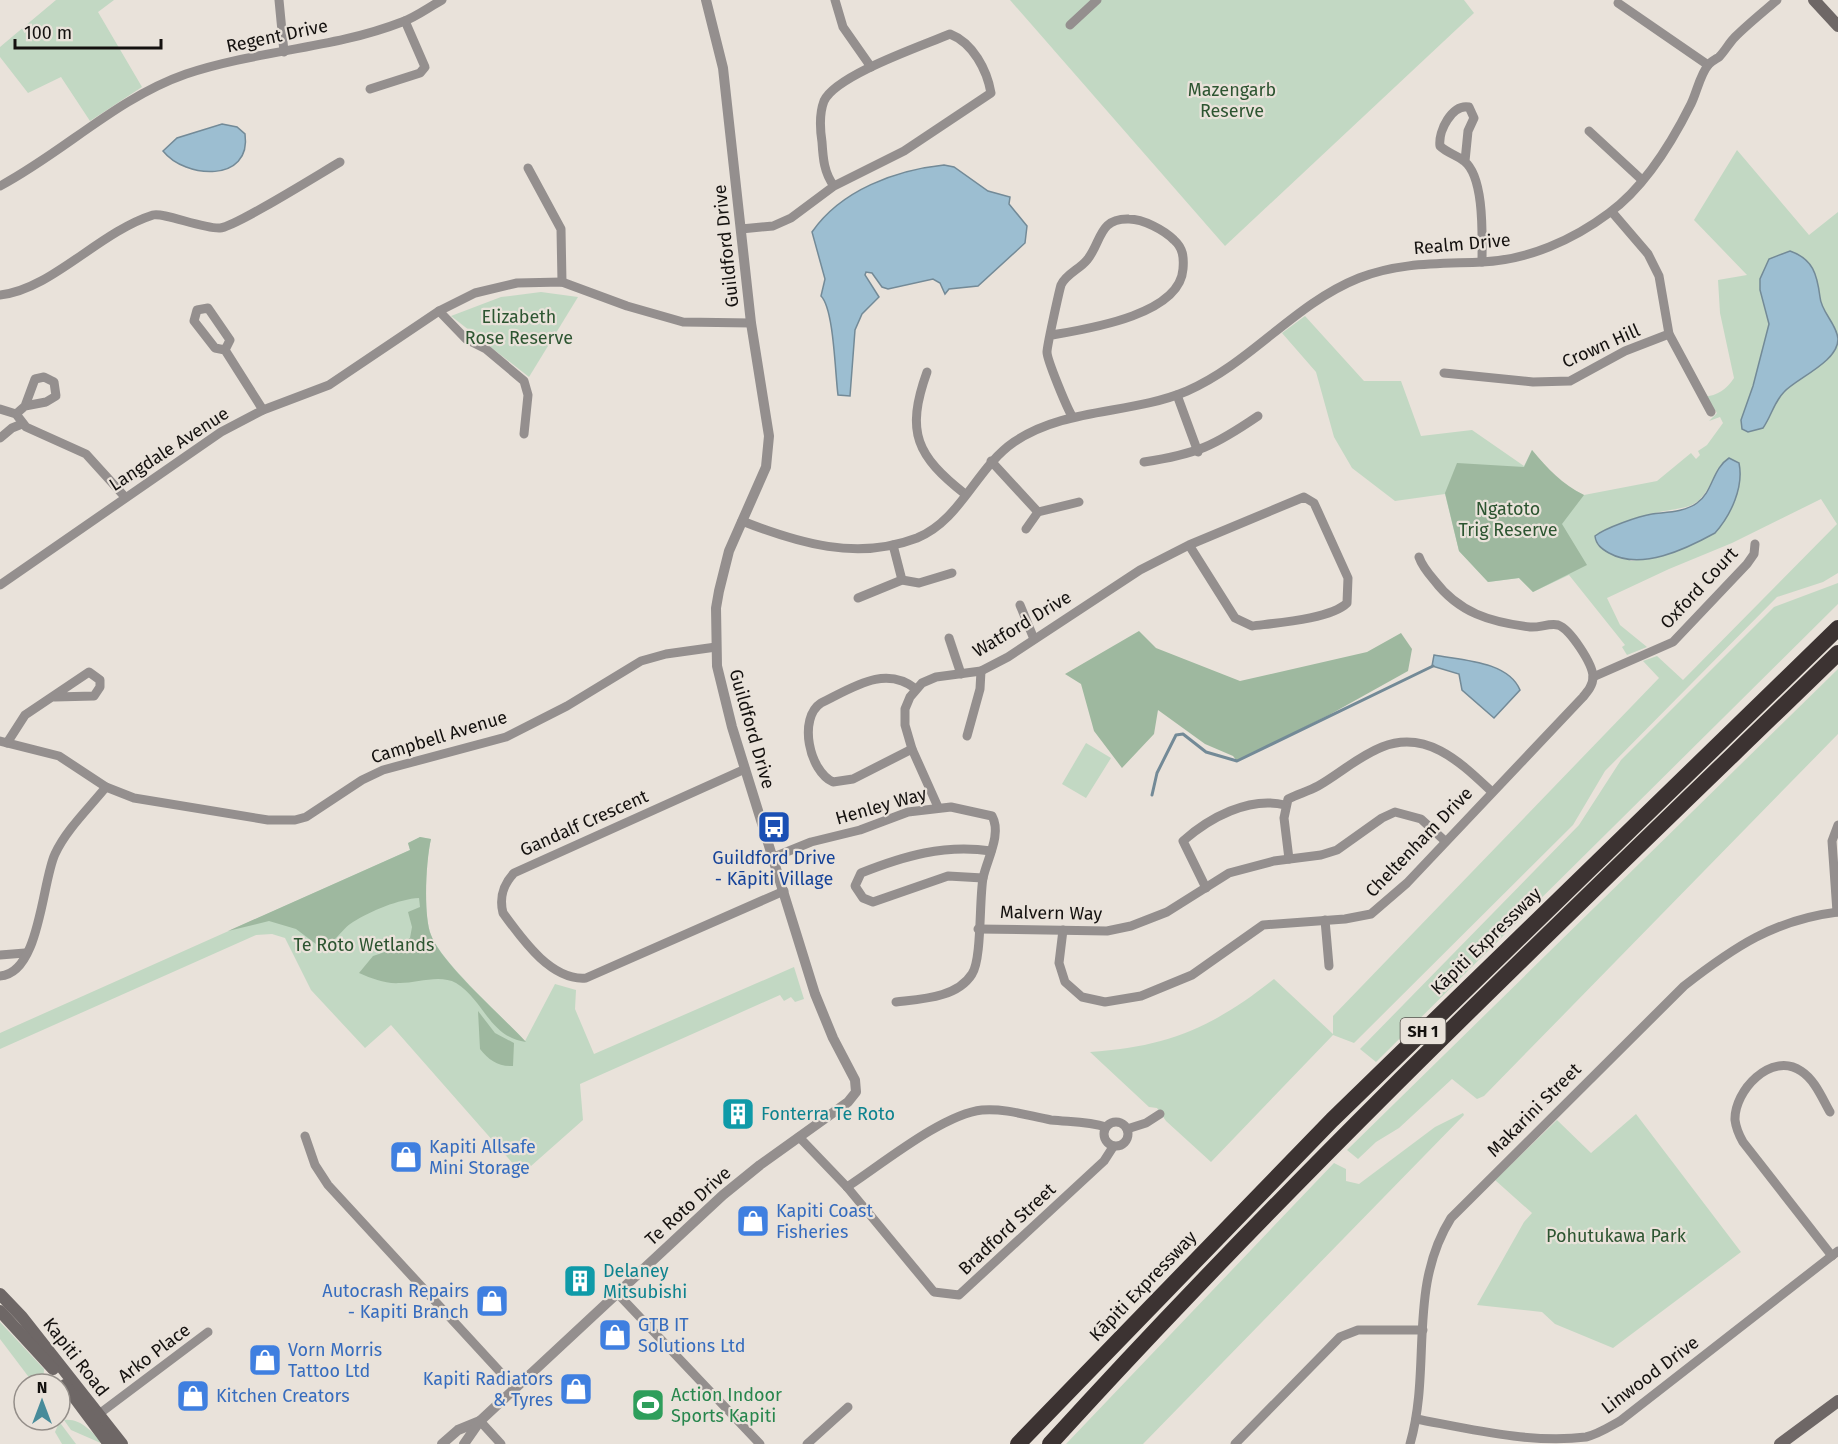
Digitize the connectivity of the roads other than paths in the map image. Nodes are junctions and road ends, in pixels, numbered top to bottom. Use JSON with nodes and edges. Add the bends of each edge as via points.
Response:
{"nodes":[{"id":1,"x":279,"y":0,"type":"edge"},
{"id":2,"x":442,"y":0,"type":"edge"},
{"id":3,"x":706,"y":0,"type":"edge"},
{"id":4,"x":835,"y":0,"type":"edge"},
{"id":5,"x":1097,"y":0,"type":"edge"},
{"id":6,"x":1777,"y":0,"type":"edge"},
{"id":7,"x":1814,"y":0,"type":"edge"},
{"id":8,"x":1618,"y":3,"type":"dead end"},
{"id":9,"x":405,"y":21,"type":"junction"},
{"id":10,"x":1070,"y":26,"type":"dead end"},
{"id":11,"x":1838,"y":26,"type":"edge"},
{"id":12,"x":284,"y":52,"type":"junction"},
{"id":13,"x":1708,"y":65,"type":"junction"},
{"id":14,"x":872,"y":67,"type":"junction"},
{"id":15,"x":370,"y":89,"type":"dead end"},
{"id":16,"x":1589,"y":131,"type":"dead end"},
{"id":17,"x":1465,"y":161,"type":"junction"},
{"id":18,"x":340,"y":162,"type":"dead end"},
{"id":19,"x":528,"y":168,"type":"dead end"},
{"id":20,"x":1642,"y":180,"type":"junction"},
{"id":21,"x":0,"y":186,"type":"edge"},
{"id":22,"x":834,"y":186,"type":"junction"},
{"id":23,"x":1612,"y":212,"type":"junction"},
{"id":24,"x":741,"y":229,"type":"junction"},
{"id":25,"x":1482,"y":262,"type":"junction"},
{"id":26,"x":562,"y":282,"type":"junction"},
{"id":27,"x":0,"y":295,"type":"edge"},
{"id":28,"x":439,"y":311,"type":"junction"},
{"id":29,"x":751,"y":323,"type":"junction"},
{"id":30,"x":1669,"y":334,"type":"junction"},
{"id":31,"x":1052,"y":335,"type":"junction"},
{"id":32,"x":225,"y":350,"type":"junction"},
{"id":33,"x":927,"y":372,"type":"dead end"},
{"id":34,"x":1444,"y":373,"type":"dead end"},
{"id":35,"x":1177,"y":394,"type":"junction"},
{"id":36,"x":26,"y":406,"type":"dead end"},
{"id":37,"x":0,"y":408,"type":"edge"},
{"id":38,"x":263,"y":410,"type":"junction"},
{"id":39,"x":1711,"y":412,"type":"dead end"},
{"id":40,"x":16,"y":414,"type":"junction"},
{"id":41,"x":1072,"y":416,"type":"junction"},
{"id":42,"x":1258,"y":416,"type":"dead end"},
{"id":43,"x":22,"y":424,"type":"junction"},
{"id":44,"x":524,"y":434,"type":"dead end"},
{"id":45,"x":0,"y":438,"type":"edge"},
{"id":46,"x":1198,"y":452,"type":"junction"},
{"id":47,"x":991,"y":461,"type":"junction"},
{"id":48,"x":1144,"y":462,"type":"dead end"},
{"id":49,"x":965,"y":494,"type":"junction"},
{"id":50,"x":125,"y":497,"type":"junction"},
{"id":51,"x":1079,"y":502,"type":"dead end"},
{"id":52,"x":1038,"y":512,"type":"junction"},
{"id":53,"x":742,"y":521,"type":"junction"},
{"id":54,"x":1026,"y":529,"type":"dead end"},
{"id":55,"x":1755,"y":544,"type":"dead end"},
{"id":56,"x":893,"y":545,"type":"junction"},
{"id":57,"x":1189,"y":545,"type":"junction"},
{"id":58,"x":1419,"y":557,"type":"dead end"},
{"id":59,"x":952,"y":573,"type":"dead end"},
{"id":60,"x":902,"y":580,"type":"junction"},
{"id":61,"x":0,"y":585,"type":"edge"},
{"id":62,"x":858,"y":598,"type":"dead end"},
{"id":63,"x":1020,"y":606,"type":"dead end"},
{"id":64,"x":1838,"y":628,"type":"edge"},
{"id":65,"x":950,"y":638,"type":"dead end"},
{"id":66,"x":1034,"y":639,"type":"junction"},
{"id":67,"x":716,"y":647,"type":"junction"},
{"id":68,"x":1838,"y":653,"type":"edge"},
{"id":69,"x":981,"y":671,"type":"junction"},
{"id":70,"x":961,"y":674,"type":"junction"},
{"id":71,"x":1593,"y":677,"type":"junction"},
{"id":72,"x":916,"y":689,"type":"junction"},
{"id":73,"x":55,"y":697,"type":"junction"},
{"id":74,"x":967,"y":736,"type":"dead end"},
{"id":75,"x":4,"y":742,"type":"edge"},
{"id":76,"x":912,"y":749,"type":"junction"},
{"id":77,"x":745,"y":769,"type":"junction"},
{"id":78,"x":105,"y":788,"type":"junction"},
{"id":79,"x":1491,"y":792,"type":"junction"},
{"id":80,"x":1285,"y":805,"type":"junction"},
{"id":81,"x":938,"y":807,"type":"junction"},
{"id":82,"x":1838,"y":825,"type":"edge"},
{"id":83,"x":1445,"y":841,"type":"junction"},
{"id":84,"x":991,"y":850,"type":"junction"},
{"id":85,"x":774,"y":857,"type":"junction"},
{"id":86,"x":1289,"y":859,"type":"junction"},
{"id":87,"x":983,"y":878,"type":"junction"},
{"id":88,"x":1206,"y":888,"type":"junction"},
{"id":89,"x":784,"y":891,"type":"junction"},
{"id":90,"x":1838,"y":912,"type":"edge"},
{"id":91,"x":1325,"y":920,"type":"junction"},
{"id":92,"x":978,"y":929,"type":"junction"},
{"id":93,"x":1063,"y":930,"type":"junction"},
{"id":94,"x":25,"y":953,"type":"junction"},
{"id":95,"x":0,"y":956,"type":"edge"},
{"id":96,"x":1329,"y":966,"type":"dead end"},
{"id":97,"x":0,"y":976,"type":"edge"},
{"id":98,"x":896,"y":1002,"type":"dead end"},
{"id":99,"x":848,"y":1102,"type":"joint"},
{"id":100,"x":1830,"y":1112,"type":"dead end"},
{"id":101,"x":1160,"y":1114,"type":"dead end"},
{"id":102,"x":1106,"y":1127,"type":"junction"},
{"id":103,"x":1127,"y":1130,"type":"junction"},
{"id":104,"x":306,"y":1136,"type":"dead end"},
{"id":105,"x":799,"y":1137,"type":"junction"},
{"id":106,"x":1113,"y":1147,"type":"junction"},
{"id":107,"x":847,"y":1187,"type":"junction"},
{"id":108,"x":1835,"y":1254,"type":"edge"},
{"id":109,"x":617,"y":1293,"type":"junction"},
{"id":110,"x":0,"y":1294,"type":"edge"},
{"id":111,"x":0,"y":1311,"type":"edge"},
{"id":112,"x":22,"y":1317,"type":"junction"},
{"id":113,"x":1423,"y":1330,"type":"junction"},
{"id":114,"x":208,"y":1332,"type":"dead end"},
{"id":115,"x":26,"y":1338,"type":"junction"},
{"id":116,"x":515,"y":1388,"type":"junction"},
{"id":117,"x":1838,"y":1401,"type":"edge"},
{"id":118,"x":848,"y":1407,"type":"dead end"},
{"id":119,"x":95,"y":1417,"type":"junction"},
{"id":120,"x":1416,"y":1419,"type":"junction"},
{"id":121,"x":480,"y":1421,"type":"junction"},
{"id":122,"x":1782,"y":1443,"type":"edge"},
{"id":123,"x":109,"y":1444,"type":"edge"},
{"id":124,"x":122,"y":1444,"type":"edge"},
{"id":125,"x":442,"y":1444,"type":"edge"},
{"id":126,"x":464,"y":1444,"type":"edge"},
{"id":127,"x":501,"y":1444,"type":"edge"},
{"id":128,"x":760,"y":1444,"type":"edge"},
{"id":129,"x":807,"y":1444,"type":"edge"},
{"id":130,"x":1018,"y":1444,"type":"edge"},
{"id":131,"x":1050,"y":1444,"type":"edge"},
{"id":132,"x":1235,"y":1444,"type":"edge"},
{"id":133,"x":1410,"y":1444,"type":"edge"}],
"edges":[{"from":1,"to":12,"type":"street"},
{"from":2,"to":9,"type":"street","name":"Regent Drive"},
{"from":3,"to":24,"type":"street","name":"Guildford Drive","via":[[723,68]]},
{"from":4,"to":14,"type":"street","via":[[843,27]]},
{"from":5,"to":10,"type":"street"},
{"from":6,"to":13,"type":"street","name":"Realm Drive"},
{"from":7,"to":11,"type":"main road"},
{"from":8,"to":13,"type":"street"},
{"from":9,"to":12,"type":"street","name":"Regent Drive","via":[[376,32]]},
{"from":9,"to":15,"type":"street","via":[[425,67],[420,73]]},
{"from":12,"to":21,"type":"street","name":"Regent Drive","via":[[245,57],[154,87],[126,102],[32,169]]},
{"from":13,"to":20,"type":"street","name":"Realm Drive","via":[[1691,104]]},
{"from":14,"to":22,"type":"street","via":[[839,85],[825,99],[820,124],[823,159]]},
{"from":14,"to":22,"type":"street","via":[[950,34],[962,39],[988,75],[991,93],[904,151]]},
{"from":16,"to":20,"type":"street"},
{"from":17,"to":17,"type":"street","via":[[1440,146],[1439,137],[1455,110],[1462,106],[1469,107],[1474,118],[1468,132]]},
{"from":17,"to":25,"type":"street","via":[[1481,204]]},
{"from":18,"to":27,"type":"street","via":[[224,228],[156,214],[103,238],[20,293]]},
{"from":19,"to":26,"type":"street","via":[[561,229]]},
{"from":20,"to":23,"type":"street","name":"Realm Drive"},
{"from":22,"to":24,"type":"street","via":[[791,218],[773,226]]},
{"from":23,"to":25,"type":"street","name":"Realm Drive","via":[[1540,251]]},
{"from":23,"to":30,"type":"street","via":[[1648,254],[1659,276]]},
{"from":24,"to":29,"type":"street","name":"Guildford Drive"},
{"from":25,"to":35,"type":"street","name":"Realm Drive","via":[[1409,265],[1360,278],[1313,302],[1218,375]]},
{"from":26,"to":28,"type":"street","name":"Langdale Avenue","via":[[517,283],[475,292]]},
{"from":26,"to":29,"type":"street","name":"Langdale Avenue","via":[[683,322]]},
{"from":28,"to":38,"type":"street","name":"Langdale Avenue","via":[[329,385]]},
{"from":28,"to":44,"type":"street","via":[[466,339],[486,349],[524,381],[528,395]]},
{"from":29,"to":53,"type":"street","name":"Guildford Drive","via":[[769,436],[766,467]]},
{"from":30,"to":34,"type":"street","name":"Crown Hill","via":[[1625,351],[1569,381],[1533,382]]},
{"from":30,"to":39,"type":"street"},
{"from":31,"to":31,"type":"street","via":[[1061,284],[1088,259],[1105,226],[1116,220],[1136,219],[1179,245],[1183,257],[1180,279],[1159,302],[1108,325]]},
{"from":31,"to":41,"type":"street","via":[[1047,357]]},
{"from":32,"to":32,"type":"street","via":[[215,348],[194,321],[196,310],[208,308],[213,314],[230,340]]},
{"from":32,"to":38,"type":"street"},
{"from":33,"to":49,"type":"street","via":[[916,411],[921,447],[939,473]]},
{"from":35,"to":41,"type":"street","name":"Realm Drive","via":[[1132,407]]},
{"from":35,"to":46,"type":"street"},
{"from":36,"to":40,"type":"street"},
{"from":37,"to":40,"type":"street"},
{"from":38,"to":50,"type":"street","name":"Langdale Avenue","via":[[206,441]]},
{"from":40,"to":43,"type":"street"},
{"from":41,"to":47,"type":"street","name":"Realm Drive","via":[[1031,431]]},
{"from":42,"to":46,"type":"street"},
{"from":43,"to":45,"type":"street"},
{"from":43,"to":50,"type":"street","via":[[86,454]]},
{"from":46,"to":48,"type":"street"},
{"from":47,"to":49,"type":"street","name":"Realm Drive"},
{"from":47,"to":52,"type":"street"},
{"from":49,"to":56,"type":"street","name":"Realm Drive","via":[[940,525]]},
{"from":50,"to":61,"type":"street","name":"Langdale Avenue"},
{"from":51,"to":52,"type":"street"},
{"from":52,"to":54,"type":"street"},
{"from":53,"to":56,"type":"street","name":"Realm Drive","via":[[816,545],[862,549]]},
{"from":53,"to":67,"type":"street","name":"Guildford Drive","via":[[719,591]]},
{"from":55,"to":71,"type":"street","name":"Oxford Court","via":[[1747,564],[1673,642]]},
{"from":56,"to":60,"type":"street"},
{"from":57,"to":57,"type":"street","name":"Watford Drive","via":[[1304,497],[1314,503],[1348,578],[1347,603],[1325,614],[1252,626],[1243,624],[1235,618]]},
{"from":57,"to":66,"type":"street","name":"Watford Drive","via":[[1140,570]]},
{"from":58,"to":71,"type":"street","via":[[1443,591],[1462,609],[1532,627],[1555,625],[1565,629],[1589,661]]},
{"from":59,"to":60,"type":"street","via":[[919,583]]},
{"from":60,"to":62,"type":"street"},
{"from":63,"to":66,"type":"street"},
{"from":64,"to":130,"type":"highway","name":"Kāpiti Expressway","number":"SH 1","via":[[1332,1120]]},
{"from":65,"to":70,"type":"street"},
{"from":66,"to":69,"type":"street","name":"Watford Drive"},
{"from":67,"to":77,"type":"street","name":"Guildford Drive","via":[[720,684]]},
{"from":67,"to":78,"type":"street","name":"Campbell Avenue","via":[[641,661],[506,737],[383,770],[295,820],[268,820],[134,798]]},
{"from":68,"to":131,"type":"highway","number":"SH 1","via":[[1346,1134],[1150,1334]]},
{"from":69,"to":70,"type":"street","name":"Watford Drive"},
{"from":69,"to":74,"type":"street"},
{"from":70,"to":72,"type":"street","name":"Watford Drive","via":[[929,679]]},
{"from":71,"to":79,"type":"street","name":"Cheltenham Drive","via":[[1583,697]]},
{"from":72,"to":76,"type":"street","via":[[905,709]]},
{"from":72,"to":76,"type":"street","via":[[902,680],[874,678],[814,707],[808,723],[817,764],[833,782],[848,782]]},
{"from":73,"to":73,"type":"street","via":[[89,672],[100,680],[94,696]]},
{"from":73,"to":75,"type":"street","via":[[25,715]]},
{"from":75,"to":78,"type":"street","name":"Campbell Avenue","via":[[59,756]]},
{"from":76,"to":81,"type":"street"},
{"from":77,"to":85,"type":"street","name":"Guildford Drive"},
{"from":77,"to":89,"type":"street","name":"Gandalf Crescent","via":[[514,873],[504,887],[503,913],[553,970],[570,978],[586,978]]},
{"from":78,"to":94,"type":"street","via":[[55,853],[37,934]]},
{"from":79,"to":80,"type":"street","via":[[1441,750],[1414,743],[1390,745],[1370,753],[1315,788],[1288,799]]},
{"from":79,"to":83,"type":"street","name":"Cheltenham Drive"},
{"from":80,"to":86,"type":"street"},
{"from":80,"to":88,"type":"street","via":[[1269,802],[1216,816],[1183,841]]},
{"from":81,"to":84,"type":"street","name":"Henley Way","via":[[988,813],[995,822]]},
{"from":81,"to":85,"type":"street","name":"Henley Way","via":[[894,816]]},
{"from":82,"to":90,"type":"street","via":[[1832,841]]},
{"from":83,"to":86,"type":"street","name":"Malvern Way","via":[[1420,819],[1395,812],[1337,850]]},
{"from":83,"to":91,"type":"street","name":"Cheltenham Drive","via":[[1371,914]]},
{"from":84,"to":87,"type":"street"},
{"from":84,"to":87,"type":"street","via":[[945,849],[912,854],[861,873],[855,886],[863,898],[873,902],[948,876]]},
{"from":85,"to":89,"type":"street","name":"Guildford Drive"},
{"from":86,"to":88,"type":"street","name":"Malvern Way","via":[[1229,873]]},
{"from":87,"to":92,"type":"street"},
{"from":88,"to":93,"type":"street","name":"Malvern Way","via":[[1167,912],[1131,926],[1107,931]]},
{"from":89,"to":99,"type":"street","name":"Guildford Drive","via":[[815,994],[855,1080],[856,1092]]},
{"from":90,"to":113,"type":"street","name":"Makarini Street","via":[[1774,927],[1717,960],[1684,986],[1461,1206],[1444,1228],[1431,1257],[1425,1282]]},
{"from":91,"to":93,"type":"street","name":"Cheltenham Drive","via":[[1263,925],[1192,975],[1141,996],[1105,1002],[1082,997],[1065,982],[1059,963]]},
{"from":91,"to":96,"type":"street"},
{"from":92,"to":93,"type":"street","name":"Malvern Way"},
{"from":92,"to":98,"type":"street","via":[[978,960],[972,975],[954,990]]},
{"from":94,"to":95,"type":"street"},
{"from":94,"to":97,"type":"street","via":[[16,968]]},
{"from":99,"to":105,"type":"street","name":"Te Roto Drive"},
{"from":100,"to":108,"type":"street","via":[[1803,1072],[1782,1066],[1766,1071],[1746,1089],[1735,1119],[1743,1142]]},
{"from":101,"to":103,"type":"street","name":"Bradford Street"},
{"from":102,"to":103,"type":"street","via":[[1117,1122]]},
{"from":102,"to":106,"type":"street","via":[[1105,1140]]},
{"from":102,"to":107,"type":"street","via":[[993,1110],[972,1112],[946,1122]]},
{"from":103,"to":106,"type":"street","name":"Bradford Street","via":[[1125,1143]]},
{"from":104,"to":116,"type":"street","via":[[315,1165],[328,1185]]},
{"from":105,"to":107,"type":"street","name":"Bradford Street"},
{"from":105,"to":109,"type":"street","name":"Te Roto Drive","via":[[723,1195]]},
{"from":106,"to":107,"type":"street","name":"Bradford Street","via":[[1104,1161],[959,1295],[934,1292]]},
{"from":108,"to":120,"type":"street","name":"Linwood Drive","via":[[1599,1433],[1531,1440]]},
{"from":109,"to":116,"type":"street","name":"Te Roto Drive"},
{"from":109,"to":128,"type":"street"},
{"from":110,"to":112,"type":"main road","name":"Kapiti Road"},
{"from":111,"to":115,"type":"main road","name":"Kapiti Road"},
{"from":112,"to":115,"type":"main road"},
{"from":112,"to":119,"type":"main road","name":"Kapiti Road"},
{"from":113,"to":120,"type":"street","name":"Makarini Street"},
{"from":113,"to":132,"type":"street","via":[[1348,1332]]},
{"from":114,"to":119,"type":"street","name":"Arko Place"},
{"from":115,"to":119,"type":"main road","name":"Kapiti Road"},
{"from":116,"to":121,"type":"street","name":"Te Roto Drive"},
{"from":117,"to":122,"type":"main road"},
{"from":118,"to":129,"type":"street"},
{"from":119,"to":123,"type":"main road","name":"Kapiti Road"},
{"from":119,"to":124,"type":"main road","name":"Kapiti Road"},
{"from":120,"to":133,"type":"street","name":"Makarini Street"},
{"from":121,"to":125,"type":"street","name":"Te Roto Drive","via":[[458,1430]]},
{"from":121,"to":126,"type":"street","name":"Te Roto Drive"},
{"from":121,"to":127,"type":"street"}]}
